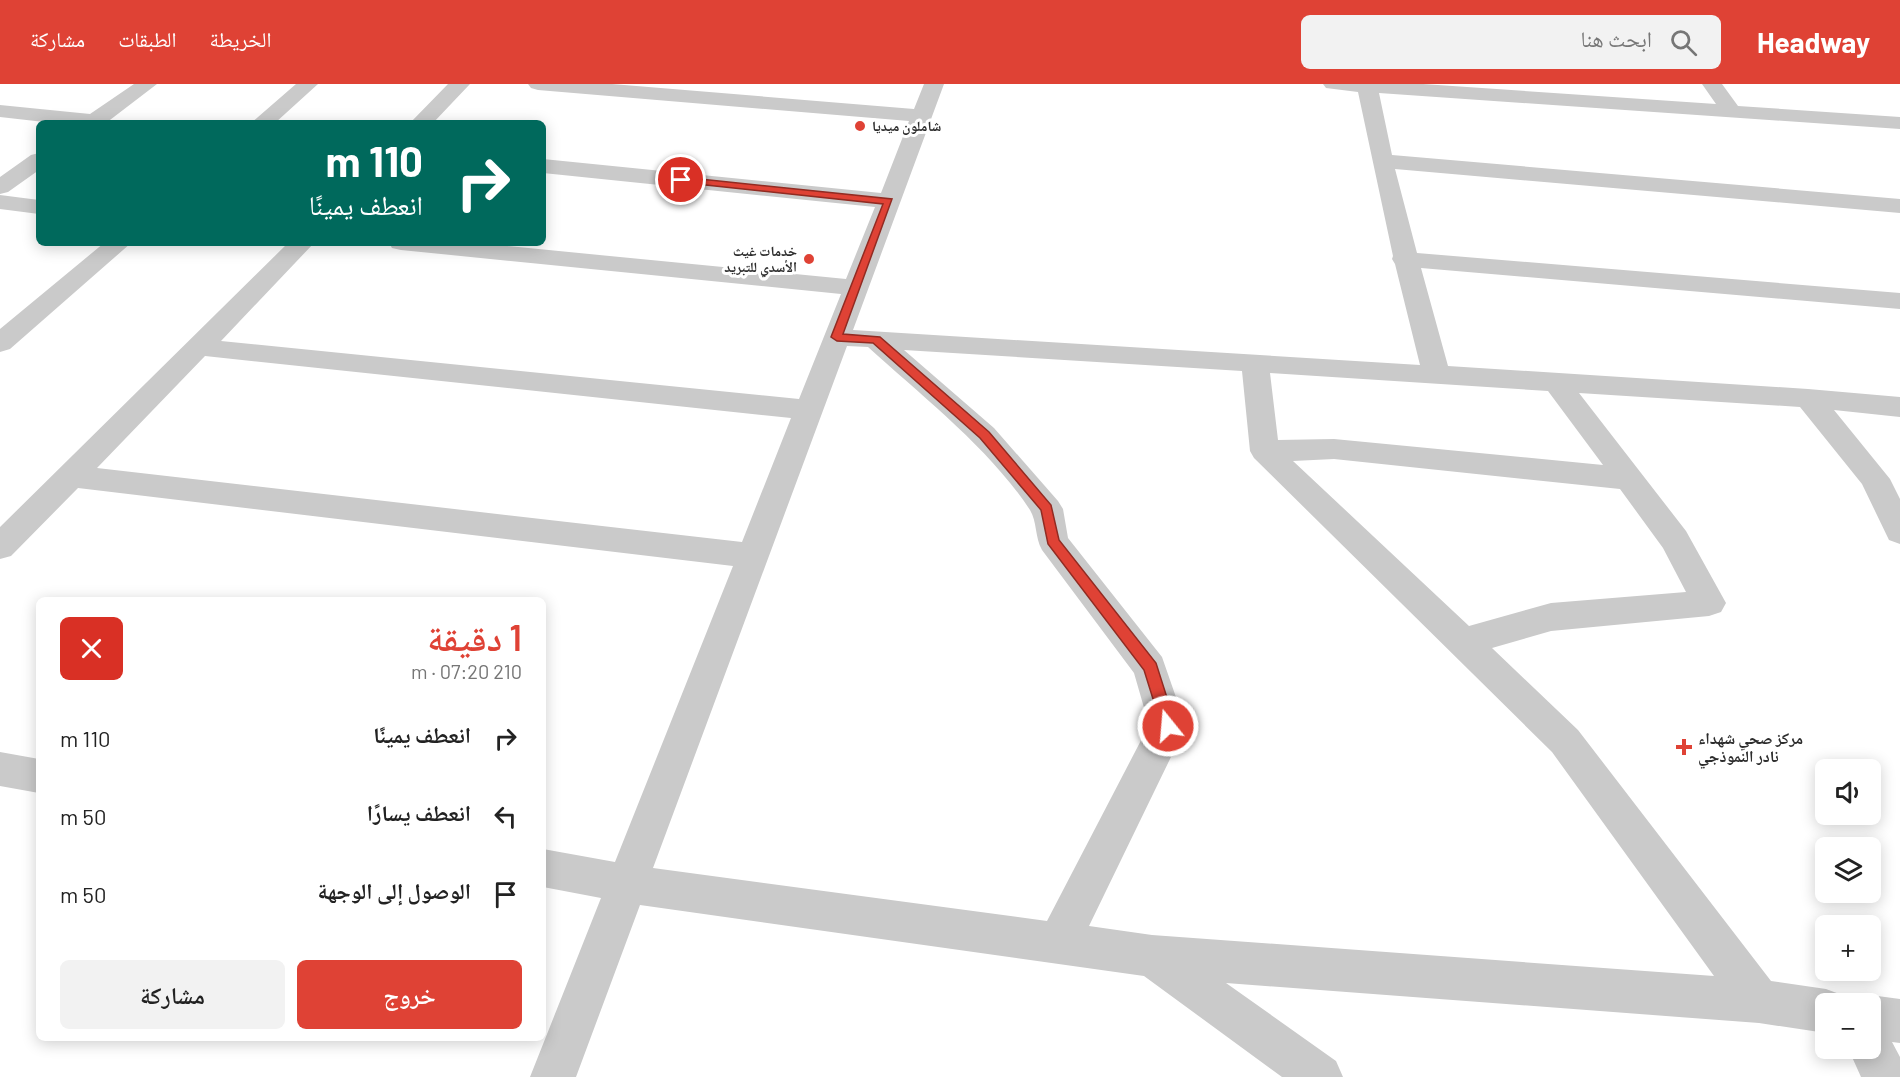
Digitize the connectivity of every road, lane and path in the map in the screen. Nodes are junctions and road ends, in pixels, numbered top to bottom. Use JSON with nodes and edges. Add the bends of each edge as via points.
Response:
{"nodes":[{"id":1,"x":147,"y":84,"type":"edge"},
{"id":2,"x":308,"y":84,"type":"edge"},
{"id":3,"x":460,"y":84,"type":"edge"},
{"id":4,"x":538,"y":84,"type":"edge"},
{"id":5,"x":934,"y":84,"type":"edge"},
{"id":6,"x":1333,"y":84,"type":"edge"},
{"id":7,"x":1712,"y":84,"type":"edge"},
{"id":8,"x":1367,"y":85,"type":"edge"},
{"id":9,"x":0,"y":111,"type":"edge"},
{"id":10,"x":1731,"y":111,"type":"junction"},
{"id":11,"x":921,"y":116,"type":"junction"},
{"id":12,"x":76,"y":120,"type":"edge"},
{"id":13,"x":96,"y":120,"type":"edge"},
{"id":14,"x":266,"y":120,"type":"edge"},
{"id":15,"x":424,"y":120,"type":"edge"},
{"id":16,"x":1900,"y":123,"type":"edge"},
{"id":17,"x":1383,"y":161,"type":"junction"},
{"id":18,"x":36,"y":162,"type":"edge"},
{"id":19,"x":546,"y":166,"type":"edge"},
{"id":20,"x":0,"y":187,"type":"edge"},
{"id":21,"x":889,"y":201,"type":"junction"},
{"id":22,"x":0,"y":202,"type":"edge"},
{"id":23,"x":1900,"y":206,"type":"edge"},
{"id":24,"x":36,"y":207,"type":"edge"},
{"id":25,"x":115,"y":246,"type":"edge"},
{"id":26,"x":299,"y":246,"type":"edge"},
{"id":27,"x":431,"y":246,"type":"edge"},
{"id":28,"x":1404,"y":259,"type":"junction"},
{"id":29,"x":856,"y":288,"type":"junction"},
{"id":30,"x":1900,"y":301,"type":"edge"},
{"id":31,"x":837,"y":337,"type":"junction"},
{"id":32,"x":876,"y":340,"type":"junction"},
{"id":33,"x":0,"y":343,"type":"edge"},
{"id":34,"x":199,"y":347,"type":"junction"},
{"id":35,"x":1255,"y":363,"type":"junction"},
{"id":36,"x":1436,"y":375,"type":"junction"},
{"id":37,"x":1556,"y":382,"type":"junction"},
{"id":38,"x":1808,"y":398,"type":"junction"},
{"id":39,"x":1900,"y":407,"type":"edge"},
{"id":40,"x":809,"y":410,"type":"junction"},
{"id":41,"x":1265,"y":451,"type":"junction"},
{"id":42,"x":70,"y":476,"type":"junction"},
{"id":43,"x":1629,"y":479,"type":"junction"},
{"id":44,"x":1899,"y":527,"type":"edge"},
{"id":45,"x":0,"y":547,"type":"edge"},
{"id":46,"x":753,"y":556,"type":"junction"},
{"id":47,"x":1463,"y":642,"type":"junction"},
{"id":48,"x":0,"y":769,"type":"edge"},
{"id":49,"x":36,"y":775,"type":"edge"},
{"id":50,"x":546,"y":869,"type":"edge"},
{"id":51,"x":627,"y":884,"type":"junction"},
{"id":52,"x":1059,"y":942,"type":"junction"},
{"id":53,"x":1152,"y":956,"type":"junction"},
{"id":54,"x":1759,"y":1001,"type":"junction"},
{"id":55,"x":1815,"y":1009,"type":"edge"},
{"id":56,"x":1881,"y":1018,"type":"edge"},
{"id":57,"x":1900,"y":1021,"type":"edge"},
{"id":58,"x":1876,"y":1059,"type":"edge"},
{"id":59,"x":553,"y":1077,"type":"edge"},
{"id":60,"x":1320,"y":1077,"type":"edge"},
{"id":61,"x":1886,"y":1077,"type":"edge"}],
"edges":[{"from":1,"to":13,"type":"street"},
{"from":2,"to":14,"type":"street"},
{"from":3,"to":15,"type":"street"},
{"from":4,"to":11,"type":"street"},
{"from":5,"to":11,"type":"street"},
{"from":6,"to":8,"type":"street"},
{"from":7,"to":10,"type":"street"},
{"from":8,"to":10,"type":"street"},
{"from":8,"to":17,"type":"street"},
{"from":9,"to":12,"type":"street"},
{"from":10,"to":16,"type":"street"},
{"from":11,"to":21,"type":"street"},
{"from":17,"to":23,"type":"street"},
{"from":17,"to":28,"type":"street"},
{"from":18,"to":20,"type":"street"},
{"from":19,"to":21,"type":"street"},
{"from":21,"to":29,"type":"street"},
{"from":22,"to":24,"type":"street"},
{"from":25,"to":33,"type":"street"},
{"from":26,"to":34,"type":"street"},
{"from":27,"to":29,"type":"street"},
{"from":28,"to":30,"type":"street"},
{"from":28,"to":36,"type":"street"},
{"from":29,"to":31,"type":"street"},
{"from":31,"to":32,"type":"street"},
{"from":31,"to":40,"type":"street"},
{"from":32,"to":35,"type":"street"},
{"from":32,"to":52,"type":"street","via":[[984,435],[1047,509],[1053,541],[1154,677],[1168,726]]},
{"from":34,"to":40,"type":"street"},
{"from":34,"to":42,"type":"street"},
{"from":35,"to":36,"type":"street"},
{"from":35,"to":41,"type":"street"},
{"from":36,"to":37,"type":"street"},
{"from":37,"to":38,"type":"street"},
{"from":37,"to":43,"type":"street"},
{"from":38,"to":39,"type":"street"},
{"from":38,"to":44,"type":"street","via":[[1875,479]]},
{"from":40,"to":46,"type":"street"},
{"from":41,"to":43,"type":"street","via":[[1334,449]]},
{"from":41,"to":47,"type":"street"},
{"from":42,"to":45,"type":"street"},
{"from":42,"to":46,"type":"street"},
{"from":43,"to":47,"type":"street","via":[[1675,540],[1709,603],[1551,617]]},
{"from":46,"to":51,"type":"street"},
{"from":47,"to":54,"type":"street","via":[[1565,741]]},
{"from":48,"to":49,"type":"street"},
{"from":50,"to":51,"type":"street"},
{"from":51,"to":52,"type":"street"},
{"from":51,"to":59,"type":"street"},
{"from":52,"to":53,"type":"street"},
{"from":53,"to":54,"type":"street"},
{"from":53,"to":60,"type":"street"},
{"from":54,"to":55,"type":"street"},
{"from":56,"to":57,"type":"street"},
{"from":58,"to":61,"type":"street"}]}
